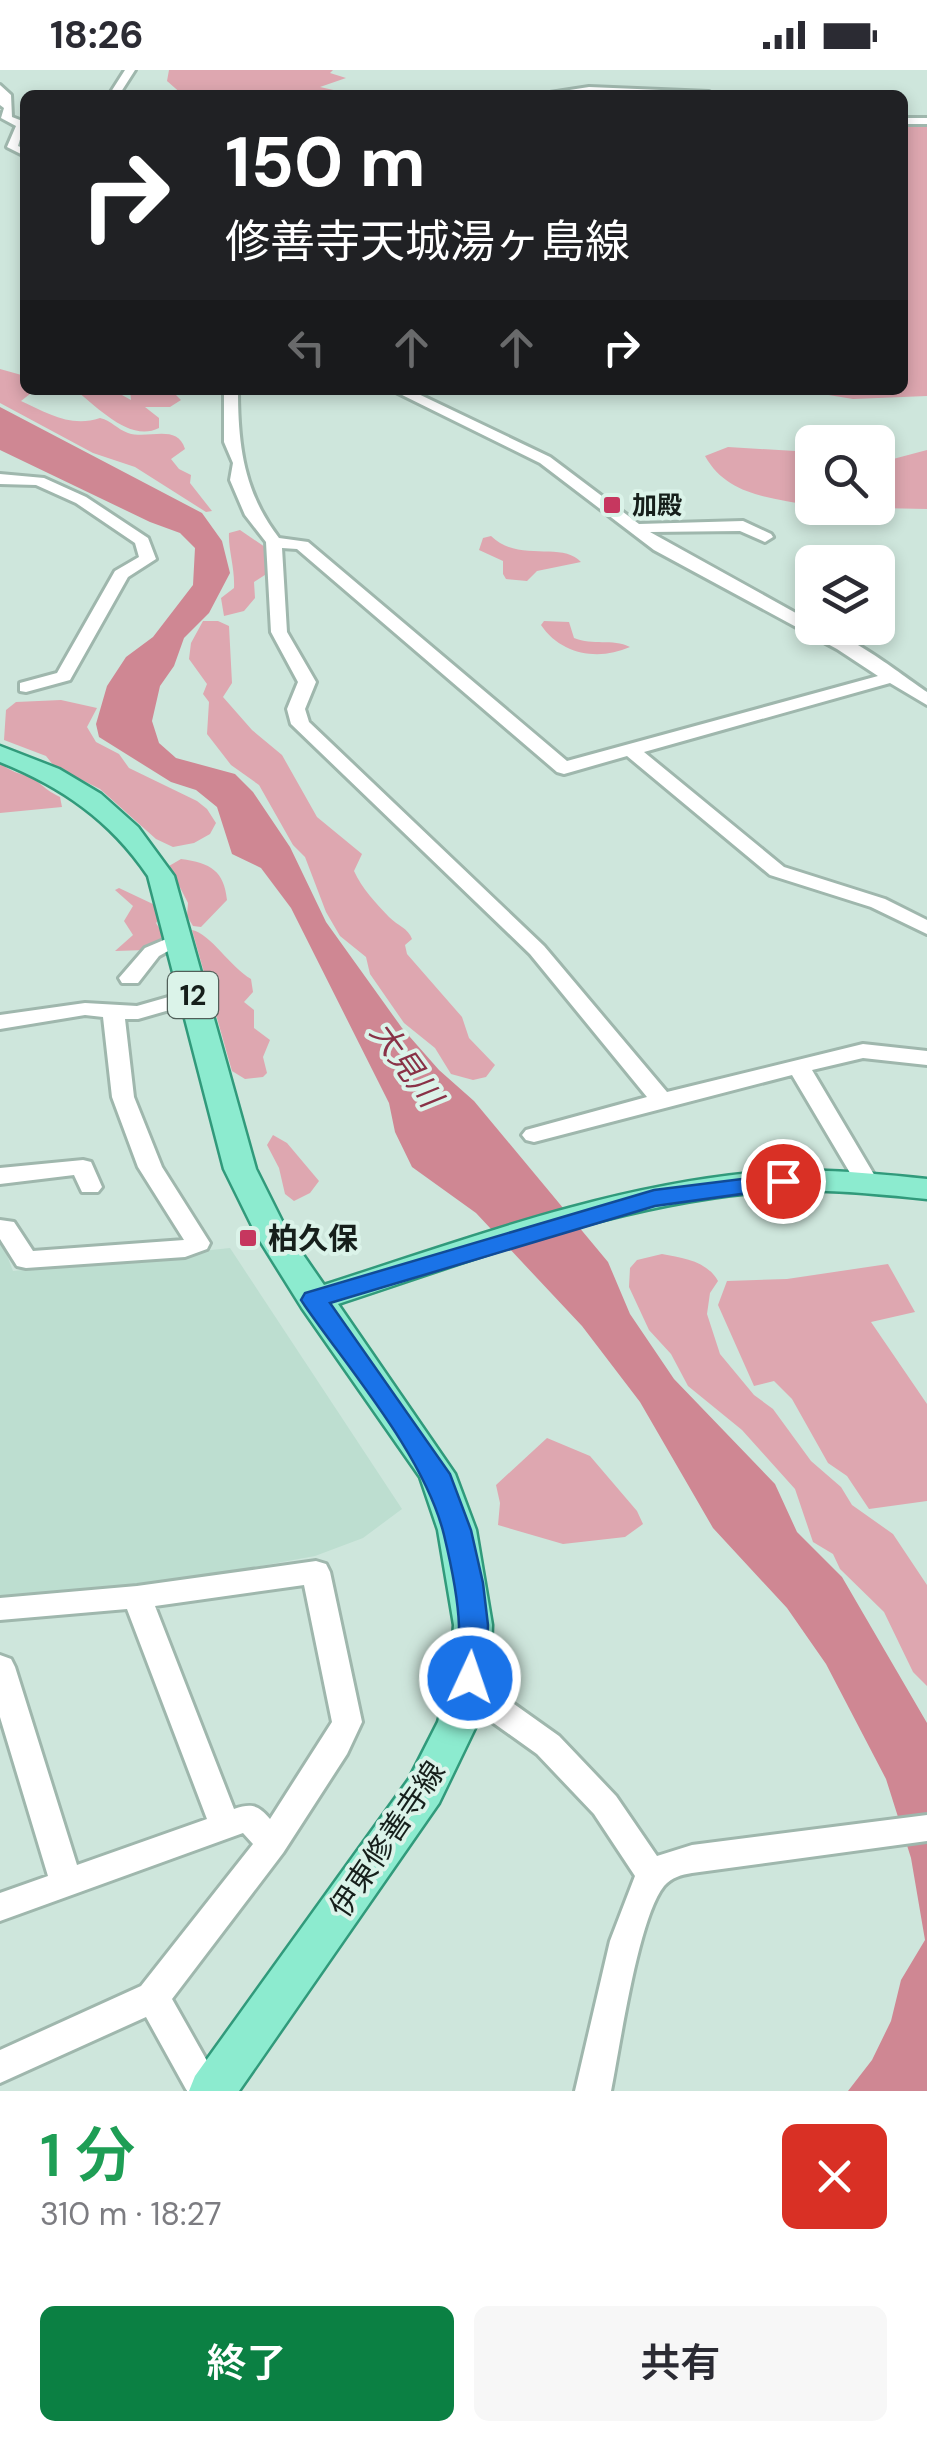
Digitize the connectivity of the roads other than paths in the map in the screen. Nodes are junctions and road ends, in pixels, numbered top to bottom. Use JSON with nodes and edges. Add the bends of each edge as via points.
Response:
{"nodes":[{"id":1,"x":0,"y":88,"type":"edge"},
{"id":2,"x":20,"y":124,"type":"edge"},
{"id":3,"x":20,"y":129,"type":"edge"},
{"id":4,"x":20,"y":151,"type":"edge"},
{"id":5,"x":231,"y":395,"type":"edge"},
{"id":6,"x":420,"y":395,"type":"edge"},
{"id":7,"x":420,"y":395,"type":"edge"},
{"id":8,"x":451,"y":402,"type":"junction"},
{"id":9,"x":0,"y":478,"type":"edge"},
{"id":10,"x":634,"y":528,"type":"junction"},
{"id":11,"x":765,"y":537,"type":"dead end"},
{"id":12,"x":274,"y":542,"type":"junction"},
{"id":13,"x":893,"y":677,"type":"junction"},
{"id":14,"x":26,"y":687,"type":"dead end"},
{"id":15,"x":927,"y":700,"type":"edge"},
{"id":16,"x":631,"y":750,"type":"junction"},
{"id":17,"x":0,"y":753,"type":"edge"},
{"id":18,"x":927,"y":928,"type":"edge"},
{"id":19,"x":178,"y":940,"type":"junction"},
{"id":20,"x":130,"y":978,"type":"dead end"},
{"id":21,"x":193,"y":996,"type":"junction"},
{"id":22,"x":113,"y":1012,"type":"junction"},
{"id":23,"x":0,"y":1022,"type":"edge"},
{"id":24,"x":927,"y":1058,"type":"edge"},
{"id":25,"x":799,"y":1068,"type":"junction"},
{"id":26,"x":662,"y":1100,"type":"junction"},
{"id":27,"x":534,"y":1136,"type":"dead end"},
{"id":28,"x":0,"y":1176,"type":"edge"},
{"id":29,"x":867,"y":1182,"type":"junction"},
{"id":30,"x":90,"y":1187,"type":"dead end"},
{"id":31,"x":927,"y":1189,"type":"edge"},
{"id":32,"x":2,"y":1223,"type":"edge"},
{"id":33,"x":314,"y":1300,"type":"junction"},
{"id":34,"x":136,"y":1597,"type":"junction"},
{"id":35,"x":0,"y":1609,"type":"edge"},
{"id":36,"x":0,"y":1667,"type":"edge"},
{"id":37,"x":468,"y":1688,"type":"junction"},
{"id":38,"x":225,"y":1825,"type":"junction"},
{"id":39,"x":927,"y":1828,"type":"edge"},
{"id":40,"x":272,"y":1842,"type":"junction"},
{"id":41,"x":652,"y":1875,"type":"junction"},
{"id":42,"x":66,"y":1883,"type":"junction"},
{"id":43,"x":0,"y":1907,"type":"edge"},
{"id":44,"x":153,"y":1997,"type":"junction"},
{"id":45,"x":0,"y":2067,"type":"edge"},
{"id":46,"x":209,"y":2091,"type":"edge"},
{"id":47,"x":593,"y":2091,"type":"edge"}],
"edges":[{"from":1,"to":2,"type":"street","via":[[9,107],[6,118]]},
{"from":3,"to":4,"type":"street","via":[[12,147]]},
{"from":5,"to":12,"type":"street","via":[[238,480]]},
{"from":6,"to":8,"type":"street"},
{"from":7,"to":8,"type":"street"},
{"from":8,"to":10,"type":"street","via":[[545,460]]},
{"from":9,"to":14,"type":"street","via":[[39,481],[81,500],[142,541],[148,555],[121,574],[64,676]]},
{"from":10,"to":11,"type":"street","via":[[743,526]]},
{"from":10,"to":13,"type":"street"},
{"from":12,"to":16,"type":"street","via":[[302,545],[564,768]]},
{"from":12,"to":26,"type":"street","via":[[279,632],[307,682],[296,709],[300,724],[537,950]]},
{"from":13,"to":15,"type":"street"},
{"from":13,"to":16,"type":"street"},
{"from":16,"to":18,"type":"street","via":[[778,871]]},
{"from":17,"to":19,"type":"main road","name":"伊東修善寺線","number":"12","via":[[86,792],[140,842],[161,876]]},
{"from":19,"to":20,"type":"street","via":[[152,952]]},
{"from":19,"to":21,"type":"main road","name":"伊東修善寺線","number":"12"},
{"from":21,"to":22,"type":"street"},
{"from":21,"to":33,"type":"main road","name":"伊東修善寺線","number":"12","via":[[240,1169]]},
{"from":22,"to":23,"type":"street","via":[[85,1009]]},
{"from":22,"to":32,"type":"street","via":[[130,1114],[150,1167],[198,1243],[26,1260]]},
{"from":24,"to":25,"type":"street","via":[[864,1051]]},
{"from":25,"to":26,"type":"street"},
{"from":25,"to":29,"type":"street"},
{"from":26,"to":27,"type":"street"},
{"from":28,"to":30,"type":"street","via":[[83,1167]]},
{"from":29,"to":31,"type":"main road"},
{"from":29,"to":33,"type":"main road","via":[[752,1183],[654,1198]]},
{"from":33,"to":37,"type":"main road","name":"伊東修善寺線","number":"12","via":[[436,1474],[468,1583],[474,1625]]},
{"from":34,"to":35,"type":"street"},
{"from":34,"to":38,"type":"street"},
{"from":34,"to":40,"type":"street","via":[[316,1572],[346,1722]]},
{"from":36,"to":42,"type":"street"},
{"from":37,"to":41,"type":"street","via":[[548,1745],[605,1805]]},
{"from":37,"to":46,"type":"main road","name":"伊東修善寺線","number":"12","via":[[424,1791]]},
{"from":38,"to":40,"type":"street","via":[[249,1816]]},
{"from":38,"to":42,"type":"street"},
{"from":39,"to":41,"type":"street","via":[[692,1859]]},
{"from":40,"to":44,"type":"street"},
{"from":41,"to":47,"type":"street","via":[[626,1948]]},
{"from":42,"to":43,"type":"street"},
{"from":44,"to":45,"type":"street"},
{"from":44,"to":46,"type":"street"}]}
